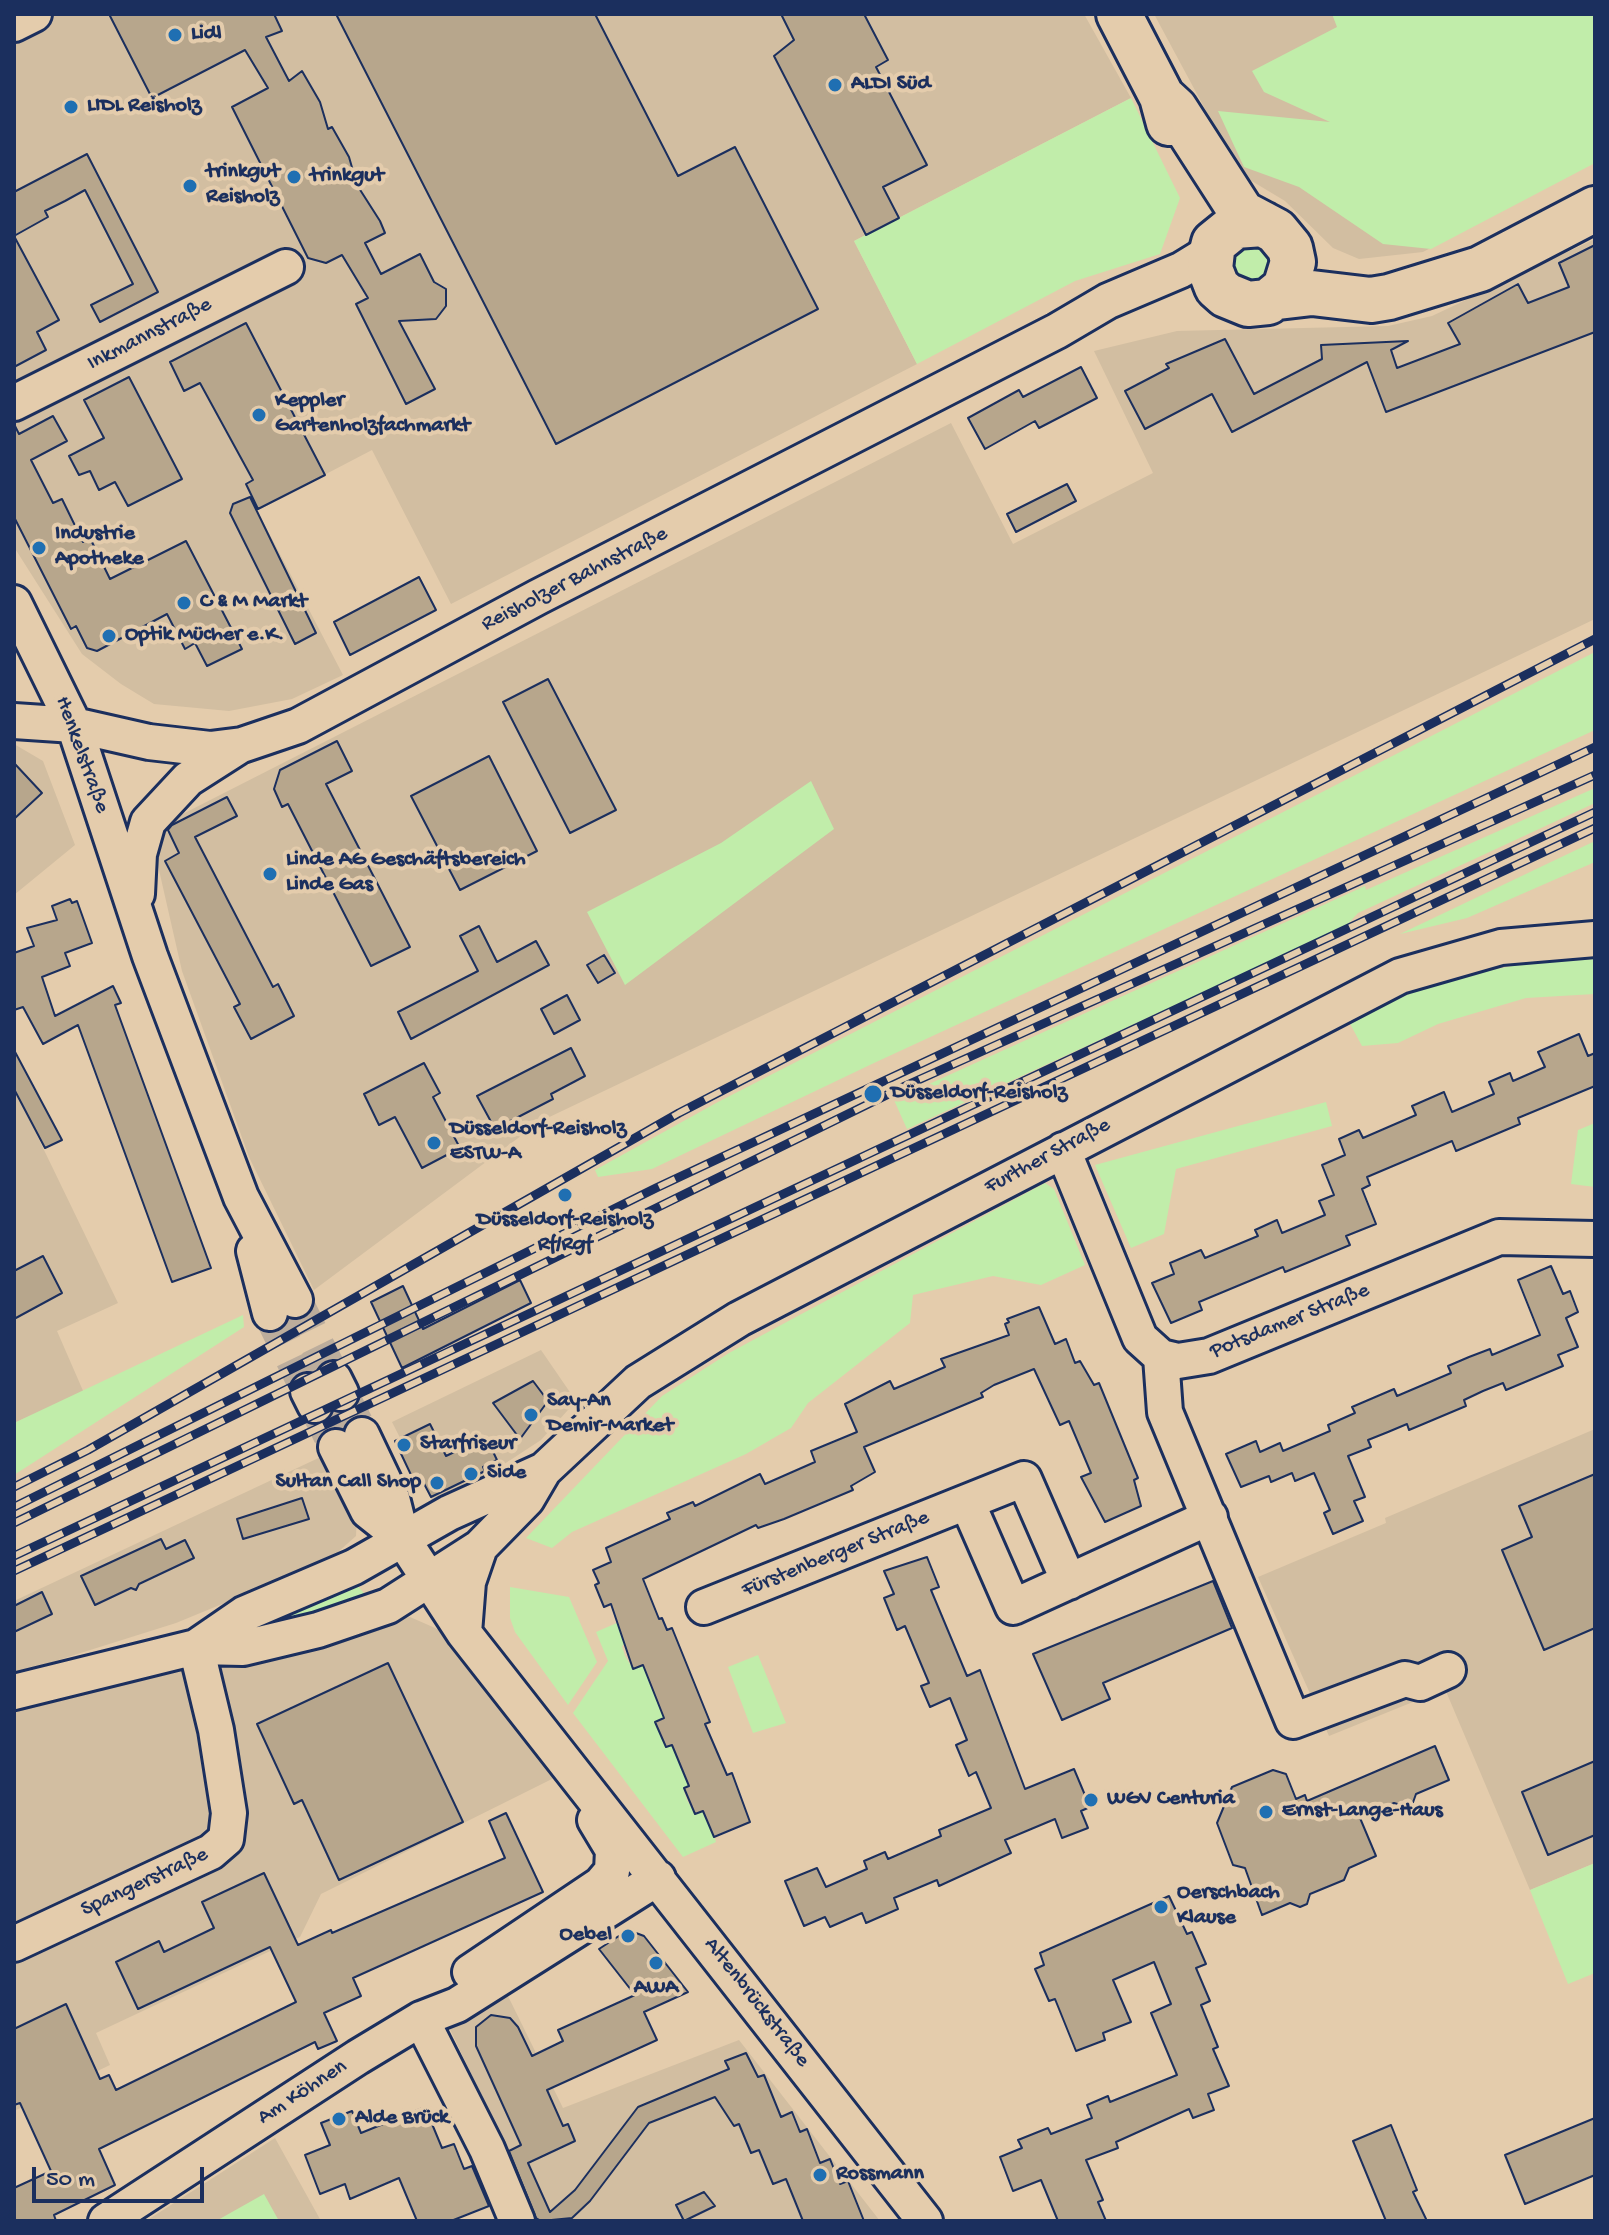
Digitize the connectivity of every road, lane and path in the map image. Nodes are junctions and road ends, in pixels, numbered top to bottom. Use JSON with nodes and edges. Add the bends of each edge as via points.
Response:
{"nodes":[{"id":1,"x":34,"y":14,"type":"edge"},
{"id":2,"x":1119,"y":14,"type":"edge"},
{"id":3,"x":14,"y":24,"type":"edge"},
{"id":4,"x":1162,"y":97,"type":"junction"},
{"id":5,"x":1595,"y":209,"type":"edge"},
{"id":6,"x":1276,"y":236,"type":"junction"},
{"id":7,"x":1213,"y":247,"type":"junction"},
{"id":8,"x":286,"y":267,"type":"dead end"},
{"id":9,"x":1412,"y":287,"type":"junction"},
{"id":10,"x":1226,"y":295,"type":"junction"},
{"id":11,"x":1278,"y":297,"type":"junction"},
{"id":12,"x":1057,"y":331,"type":"junction"},
{"id":13,"x":14,"y":403,"type":"edge"},
{"id":14,"x":14,"y":603,"type":"edge"},
{"id":15,"x":14,"y":721,"type":"edge"},
{"id":16,"x":74,"y":725,"type":"junction"},
{"id":17,"x":242,"y":745,"type":"junction"},
{"id":18,"x":136,"y":911,"type":"junction"},
{"id":19,"x":1595,"y":939,"type":"edge"},
{"id":20,"x":1063,"y":1150,"type":"junction"},
{"id":21,"x":1595,"y":1239,"type":"edge"},
{"id":22,"x":282,"y":1307,"type":"tunnel mouth"},
{"id":23,"x":1161,"y":1357,"type":"junction"},
{"id":24,"x":349,"y":1441,"type":"tunnel mouth"},
{"id":25,"x":544,"y":1470,"type":"junction"},
{"id":26,"x":967,"y":1502,"type":"junction"},
{"id":27,"x":1210,"y":1517,"type":"junction"},
{"id":28,"x":402,"y":1538,"type":"junction"},
{"id":29,"x":480,"y":1547,"type":"junction"},
{"id":30,"x":428,"y":1579,"type":"junction"},
{"id":31,"x":1069,"y":1582,"type":"junction"},
{"id":32,"x":704,"y":1607,"type":"dead end"},
{"id":33,"x":464,"y":1633,"type":"junction"},
{"id":34,"x":196,"y":1647,"type":"junction"},
{"id":35,"x":1448,"y":1670,"type":"dead end"},
{"id":36,"x":14,"y":1692,"type":"edge"},
{"id":37,"x":587,"y":1786,"type":"junction"},
{"id":38,"x":658,"y":1878,"type":"junction"},
{"id":39,"x":601,"y":1884,"type":"joint"},
{"id":40,"x":14,"y":1944,"type":"edge"},
{"id":41,"x":421,"y":2019,"type":"junction"},
{"id":42,"x":106,"y":2221,"type":"edge"},
{"id":43,"x":517,"y":2221,"type":"edge"},
{"id":44,"x":925,"y":2221,"type":"edge"}],
"edges":[{"from":1,"to":3,"type":"street"},
{"from":2,"to":4,"type":"main road"},
{"from":4,"to":6,"type":"main road","via":[[1242,213]]},
{"from":4,"to":7,"type":"main road","via":[[1166,118],[1214,217]]},
{"from":5,"to":9,"type":"main road","name":"Reisholzer Bahnstraße","via":[[1480,269]]},
{"from":6,"to":7,"type":"main road","name":"Reisholzer Bahnstraße","via":[[1235,226]]},
{"from":6,"to":9,"type":"main road","via":[[1300,262],[1318,271]]},
{"from":6,"to":11,"type":"main road","via":[[1291,277]]},
{"from":7,"to":10,"type":"main road","via":[[1212,280]]},
{"from":7,"to":12,"type":"street","name":"Reisholzer Bahnstraße","via":[[1191,265],[1108,301]]},
{"from":8,"to":13,"type":"street","name":"Inkmannstraße"},
{"from":9,"to":11,"type":"main road","name":"Reisholzer Bahnstraße","via":[[1371,300],[1312,293]]},
{"from":10,"to":11,"type":"main road","name":"Reisholzer Bahnstraße","via":[[1248,304]]},
{"from":10,"to":12,"type":"street","name":"Reisholzer Bahnstraße","via":[[1187,293]]},
{"from":12,"to":17,"type":"street","name":"Reisholzer Bahnstraße","via":[[538,597],[324,714]]},
{"from":14,"to":16,"type":"street","name":"Henkelstraße"},
{"from":15,"to":16,"type":"street","name":"Reisholzer Bahnstraße"},
{"from":16,"to":17,"type":"street","name":"Reisholzer Bahnstraße","via":[[180,746]]},
{"from":16,"to":18,"type":"street","name":"Henkelstraße"},
{"from":17,"to":18,"type":"street","name":"Henkelstraße","via":[[188,779],[148,822],[139,854]]},
{"from":18,"to":22,"type":"street","name":"Henkelstraße"},
{"from":19,"to":20,"type":"street","name":"Further Straße","via":[[1501,947],[1400,976]]},
{"from":20,"to":23,"type":"street","via":[[1131,1322],[1146,1347]]},
{"from":20,"to":25,"type":"street","name":"Further Straße","via":[[680,1353],[638,1382]]},
{"from":21,"to":23,"type":"street","name":"Potsdamer Straße","via":[[1499,1237],[1209,1356],[1178,1361]]},
{"from":23,"to":27,"type":"street","via":[[1165,1412]]},
{"from":24,"to":28,"type":"street","via":[[392,1498]]},
{"from":25,"to":28,"type":"street","name":"Further Straße"},
{"from":25,"to":29,"type":"street","name":"Further Straße","via":[[527,1499]]},
{"from":26,"to":31,"type":"street","name":"Fürstenberger Straße","via":[[1024,1479]]},
{"from":26,"to":31,"type":"street","via":[[1013,1607]]},
{"from":26,"to":32,"type":"street","name":"Fürstenberger Straße"},
{"from":27,"to":31,"type":"street"},
{"from":27,"to":35,"type":"street","via":[[1293,1721],[1405,1679],[1420,1683]]},
{"from":28,"to":30,"type":"street","name":"Altenbrückstraße"},
{"from":28,"to":34,"type":"street","via":[[354,1567],[244,1614]]},
{"from":29,"to":30,"type":"street","name":"Further Straße"},
{"from":29,"to":33,"type":"street","via":[[468,1582]]},
{"from":30,"to":33,"type":"street","name":"Altenbrückstraße"},
{"from":30,"to":34,"type":"street","via":[[388,1606],[318,1630],[243,1648]]},
{"from":33,"to":37,"type":"street","name":"Altenbrückstraße"},
{"from":34,"to":36,"type":"street"},
{"from":34,"to":40,"type":"street","name":"Spangerstraße","via":[[229,1813],[226,1839],[211,1852]]},
{"from":37,"to":38,"type":"street","name":"Altenbrückstraße"},
{"from":37,"to":39,"type":"street","name":"Altenbrückstraße","via":[[594,1817],[613,1850],[612,1871]]},
{"from":38,"to":41,"type":"street","name":"Am Köhnen","via":[[457,2005]]},
{"from":38,"to":44,"type":"street","name":"Altenbrückstraße"},
{"from":39,"to":41,"type":"street","name":"Am Köhnen","via":[[445,1989]]},
{"from":41,"to":42,"type":"street","name":"Am Köhnen"},
{"from":41,"to":43,"type":"street"}]}
